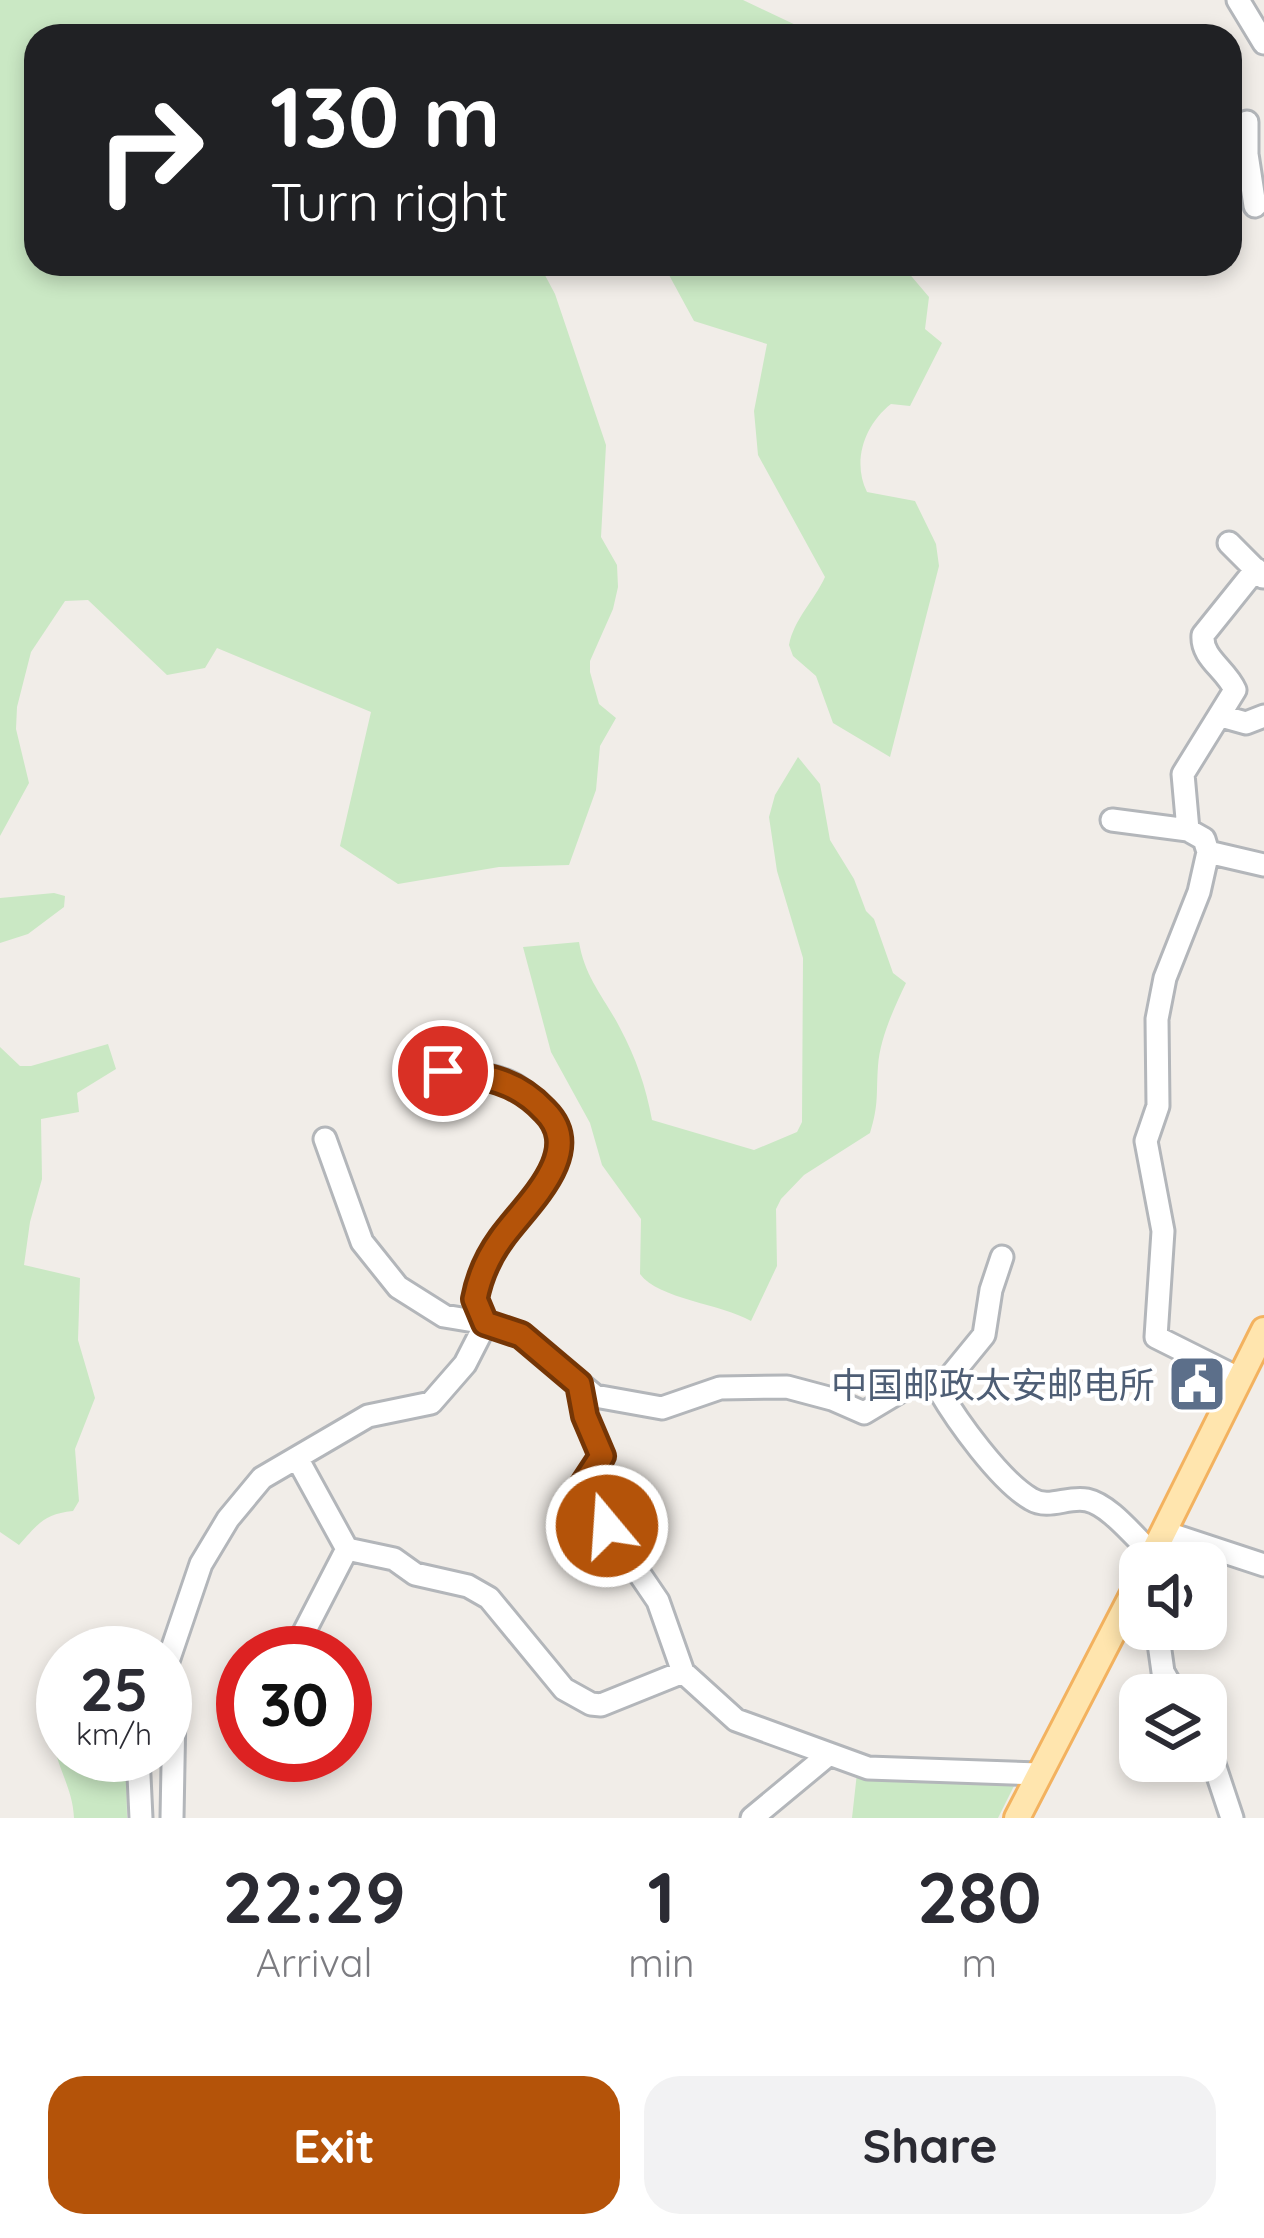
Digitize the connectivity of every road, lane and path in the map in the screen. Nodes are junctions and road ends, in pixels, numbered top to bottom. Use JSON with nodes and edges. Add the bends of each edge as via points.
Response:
{"nodes":[{"id":1,"x":1238,"y":0,"type":"edge"},
{"id":2,"x":1264,"y":43,"type":"edge"},
{"id":3,"x":1247,"y":122,"type":"edge"},
{"id":4,"x":1255,"y":206,"type":"dead end"},
{"id":5,"x":1229,"y":543,"type":"dead end"},
{"id":6,"x":1260,"y":573,"type":"edge"},
{"id":7,"x":1221,"y":716,"type":"junction"},
{"id":8,"x":1264,"y":716,"type":"edge"},
{"id":9,"x":1112,"y":820,"type":"dead end"},
{"id":10,"x":1188,"y":830,"type":"junction"},
{"id":11,"x":1208,"y":852,"type":"junction"},
{"id":12,"x":1264,"y":865,"type":"edge"},
{"id":13,"x":417,"y":1064,"type":"dead end"},
{"id":14,"x":325,"y":1139,"type":"dead end"},
{"id":15,"x":1002,"y":1257,"type":"dead end"},
{"id":16,"x":485,"y":1323,"type":"junction"},
{"id":17,"x":1264,"y":1330,"type":"edge"},
{"id":18,"x":1240,"y":1379,"type":"junction"},
{"id":19,"x":579,"y":1384,"type":"junction"},
{"id":20,"x":939,"y":1390,"type":"junction"},
{"id":21,"x":297,"y":1457,"type":"junction"},
{"id":22,"x":1145,"y":1542,"type":"edge"},
{"id":23,"x":1159,"y":1542,"type":"edge"},
{"id":24,"x":347,"y":1550,"type":"junction"},
{"id":25,"x":1227,"y":1560,"type":"edge"},
{"id":26,"x":1264,"y":1565,"type":"edge"},
{"id":27,"x":1119,"y":1622,"type":"edge"},
{"id":28,"x":179,"y":1626,"type":"edge"},
{"id":29,"x":308,"y":1626,"type":"edge"},
{"id":30,"x":683,"y":1672,"type":"junction"},
{"id":31,"x":828,"y":1755,"type":"junction"},
{"id":32,"x":1040,"y":1774,"type":"junction"},
{"id":33,"x":139,"y":1782,"type":"edge"},
{"id":34,"x":173,"y":1782,"type":"edge"},
{"id":35,"x":1220,"y":1782,"type":"edge"},
{"id":36,"x":141,"y":1818,"type":"edge"},
{"id":37,"x":172,"y":1818,"type":"edge"},
{"id":38,"x":752,"y":1818,"type":"edge"},
{"id":39,"x":1017,"y":1818,"type":"edge"},
{"id":40,"x":1232,"y":1818,"type":"edge"}],
"edges":[{"from":1,"to":2,"type":"street"},
{"from":3,"to":4,"type":"street"},
{"from":5,"to":6,"type":"street"},
{"from":6,"to":7,"type":"street","via":[[1202,635],[1205,653],[1235,690]]},
{"from":7,"to":8,"type":"street","via":[[1246,723]]},
{"from":7,"to":10,"type":"street","via":[[1183,774]]},
{"from":9,"to":10,"type":"street"},
{"from":10,"to":11,"type":"street"},
{"from":11,"to":12,"type":"street"},
{"from":11,"to":18,"type":"street","via":[[1157,1019],[1158,1106],[1146,1141],[1163,1232],[1156,1336]]},
{"from":13,"to":16,"type":"street","via":[[506,1080],[558,1130],[548,1177],[483,1272],[475,1299]]},
{"from":14,"to":16,"type":"street","via":[[362,1241],[398,1287],[444,1316]]},
{"from":15,"to":20,"type":"street","via":[[984,1335]]},
{"from":16,"to":19,"type":"street","via":[[521,1335]]},
{"from":16,"to":21,"type":"street","via":[[465,1364],[431,1403],[368,1416]]},
{"from":17,"to":18,"type":"main road"},
{"from":18,"to":23,"type":"main road"},
{"from":19,"to":20,"type":"street","via":[[595,1396],[662,1408],[720,1388],[787,1387],[864,1413],[909,1386]]},
{"from":19,"to":30,"type":"street","via":[[602,1456],[581,1488],[658,1601]]},
{"from":20,"to":22,"type":"street","via":[[956,1420],[1031,1500],[1096,1504]]},
{"from":21,"to":24,"type":"street"},
{"from":21,"to":28,"type":"street","via":[[262,1478],[211,1546]]},
{"from":24,"to":29,"type":"street"},
{"from":24,"to":30,"type":"street","via":[[394,1558],[415,1574],[489,1598],[564,1689],[591,1704]]},
{"from":25,"to":26,"type":"street"},
{"from":27,"to":32,"type":"main road"},
{"from":30,"to":31,"type":"street","via":[[736,1720]]},
{"from":31,"to":32,"type":"street","via":[[868,1768]]},
{"from":31,"to":38,"type":"street"},
{"from":32,"to":39,"type":"main road"},
{"from":33,"to":36,"type":"street"},
{"from":34,"to":37,"type":"street"},
{"from":35,"to":40,"type":"street"}]}
